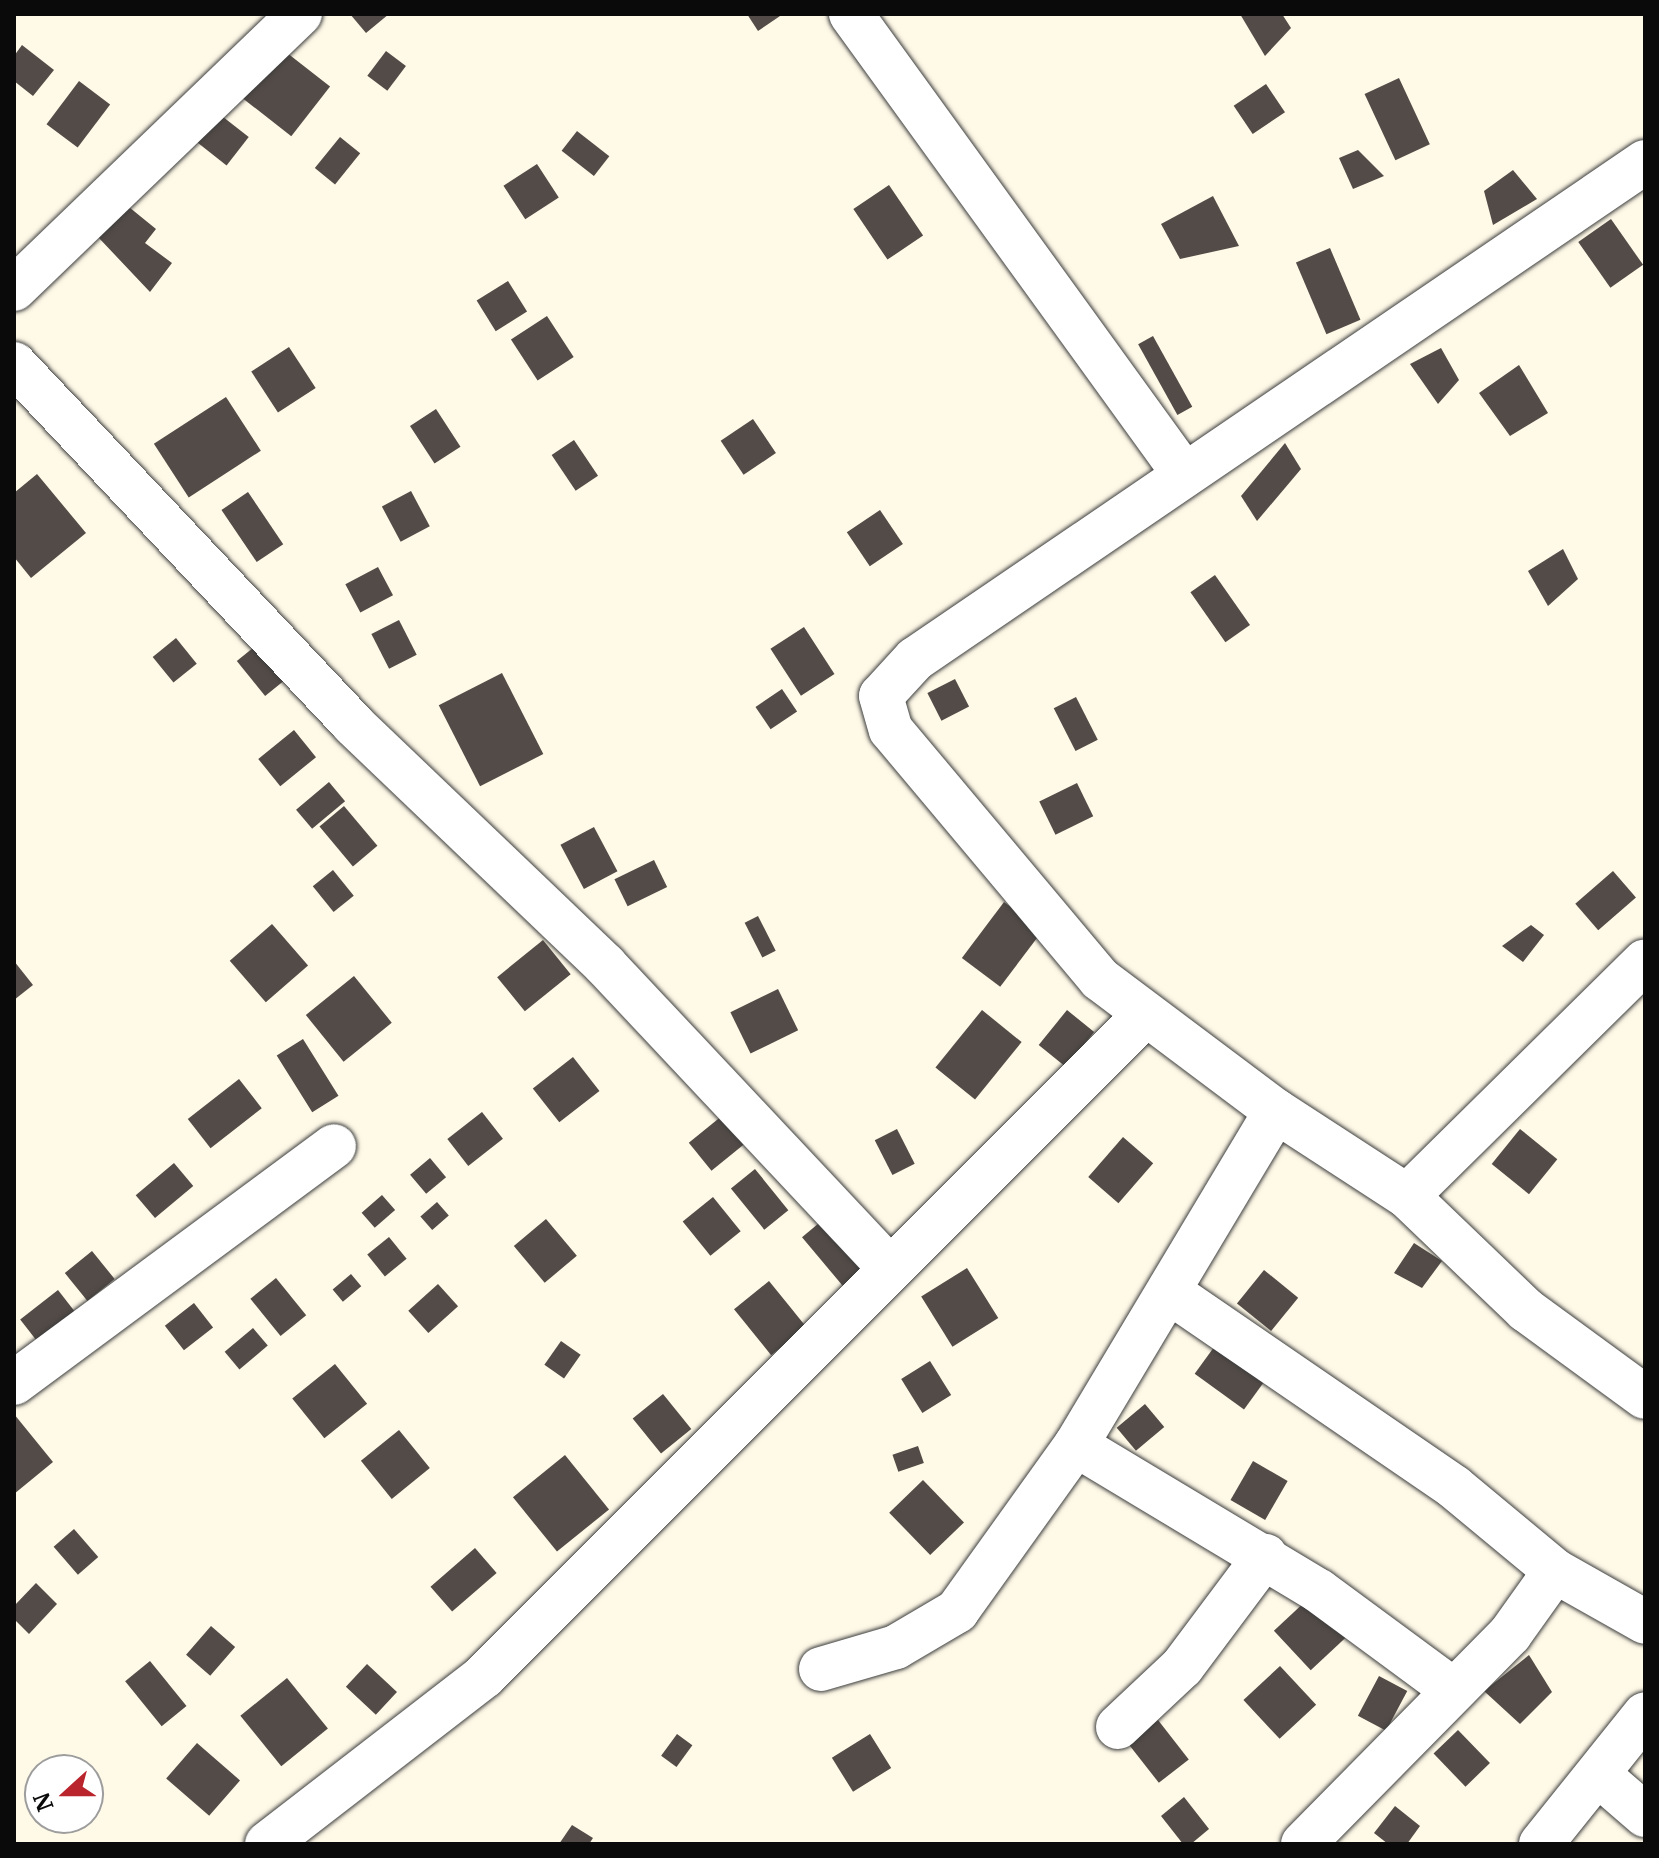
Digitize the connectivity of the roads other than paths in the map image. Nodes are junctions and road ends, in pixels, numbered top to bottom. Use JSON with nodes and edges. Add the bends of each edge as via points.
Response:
{"nodes":[{"id":1,"x":300,"y":14,"type":"edge"},
{"id":2,"x":851,"y":14,"type":"edge"},
{"id":3,"x":1645,"y":162,"type":"edge"},
{"id":4,"x":14,"y":289,"type":"edge"},
{"id":5,"x":14,"y":364,"type":"edge"},
{"id":6,"x":1184,"y":474,"type":"junction"},
{"id":7,"x":1645,"y":961,"type":"edge"},
{"id":8,"x":1143,"y":1017,"type":"junction"},
{"id":9,"x":1276,"y":1111,"type":"junction"},
{"id":10,"x":334,"y":1146,"type":"dead end"},
{"id":11,"x":1407,"y":1196,"type":"junction"},
{"id":12,"x":889,"y":1267,"type":"junction"},
{"id":13,"x":1171,"y":1293,"type":"junction"},
{"id":14,"x":14,"y":1383,"type":"edge"},
{"id":15,"x":1645,"y":1397,"type":"edge"},
{"id":16,"x":1076,"y":1445,"type":"junction"},
{"id":17,"x":1265,"y":1556,"type":"junction"},
{"id":18,"x":1555,"y":1571,"type":"junction"},
{"id":19,"x":1645,"y":1622,"type":"edge"},
{"id":20,"x":821,"y":1669,"type":"dead end"},
{"id":21,"x":1452,"y":1689,"type":"junction"},
{"id":22,"x":1645,"y":1714,"type":"edge"},
{"id":23,"x":1118,"y":1727,"type":"dead end"},
{"id":24,"x":1600,"y":1776,"type":"junction"},
{"id":25,"x":1645,"y":1815,"type":"edge"},
{"id":26,"x":267,"y":1844,"type":"edge"},
{"id":27,"x":1303,"y":1844,"type":"edge"},
{"id":28,"x":1541,"y":1844,"type":"edge"}],
"edges":[{"from":1,"to":4,"type":"street"},
{"from":2,"to":6,"type":"street"},
{"from":3,"to":6,"type":"street"},
{"from":5,"to":12,"type":"street","via":[[353,724],[605,965]]},
{"from":6,"to":8,"type":"street","via":[[899,669],[881,696],[891,730],[1018,886],[1067,946]]},
{"from":7,"to":11,"type":"street"},
{"from":8,"to":9,"type":"street"},
{"from":8,"to":12,"type":"street"},
{"from":9,"to":11,"type":"street"},
{"from":9,"to":13,"type":"street"},
{"from":10,"to":14,"type":"street"},
{"from":11,"to":15,"type":"street","via":[[1526,1310]]},
{"from":12,"to":26,"type":"street","via":[[484,1676]]},
{"from":13,"to":16,"type":"street"},
{"from":13,"to":18,"type":"street","via":[[1454,1487]]},
{"from":16,"to":17,"type":"street"},
{"from":16,"to":20,"type":"street","via":[[957,1611],[896,1647]]},
{"from":17,"to":21,"type":"street"},
{"from":17,"to":23,"type":"street","via":[[1182,1667]]},
{"from":18,"to":19,"type":"street"},
{"from":18,"to":21,"type":"street","via":[[1510,1634]]},
{"from":21,"to":27,"type":"street"},
{"from":22,"to":24,"type":"street"},
{"from":24,"to":25,"type":"street"},
{"from":24,"to":28,"type":"street"}]}
